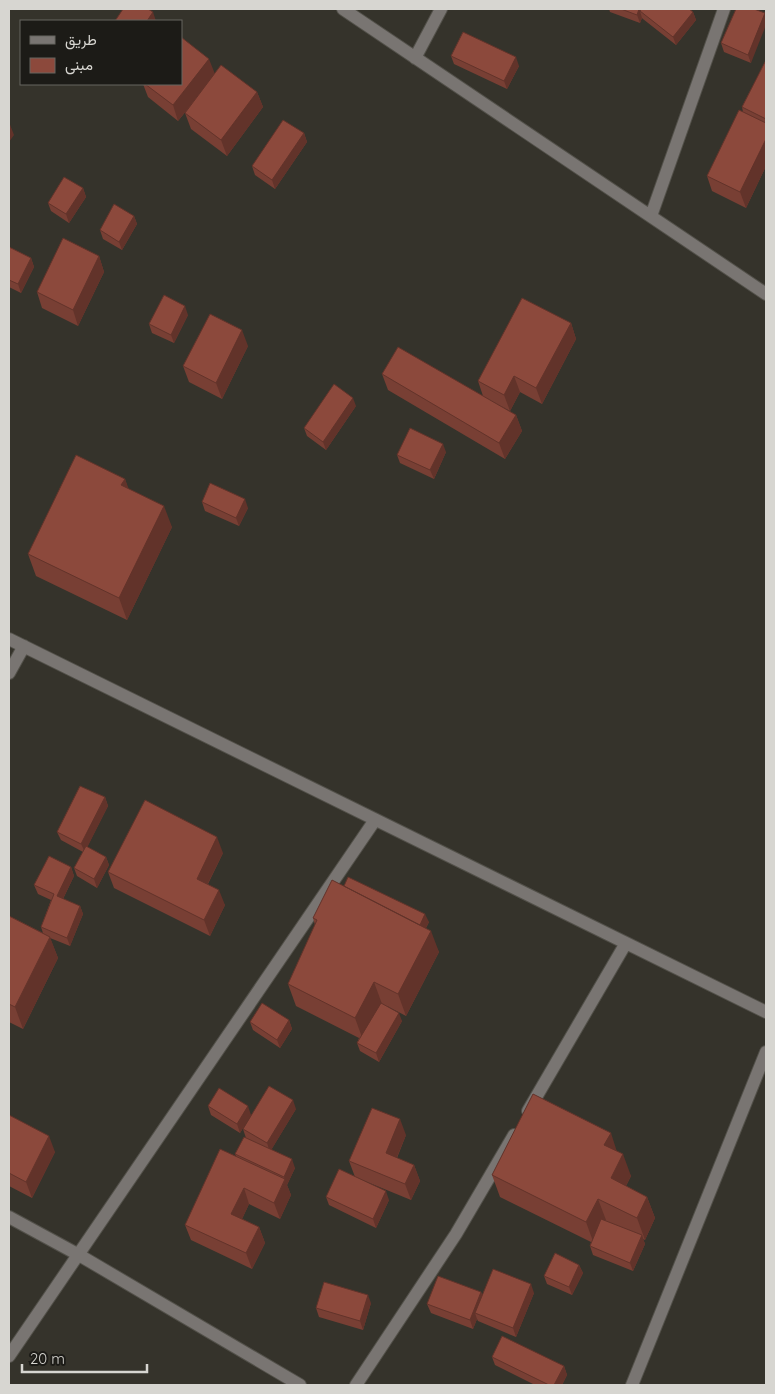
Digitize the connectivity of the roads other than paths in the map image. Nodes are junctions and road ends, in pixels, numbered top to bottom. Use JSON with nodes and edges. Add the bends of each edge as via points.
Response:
{"nodes":[{"id":1,"x":343,"y":9,"type":"edge"},
{"id":2,"x":441,"y":9,"type":"edge"},
{"id":3,"x":724,"y":9,"type":"edge"},
{"id":4,"x":415,"y":58,"type":"junction"},
{"id":5,"x":651,"y":216,"type":"junction"},
{"id":6,"x":766,"y":294,"type":"edge"},
{"id":7,"x":9,"y":639,"type":"edge"},
{"id":8,"x":24,"y":646,"type":"junction"},
{"id":9,"x":9,"y":673,"type":"edge"},
{"id":10,"x":375,"y":820,"type":"junction"},
{"id":11,"x":626,"y":943,"type":"junction"},
{"id":12,"x":766,"y":1012,"type":"edge"},
{"id":13,"x":766,"y":1052,"type":"edge"},
{"id":14,"x":9,"y":1217,"type":"edge"},
{"id":15,"x":79,"y":1255,"type":"junction"},
{"id":16,"x":9,"y":1356,"type":"edge"},
{"id":17,"x":300,"y":1385,"type":"edge"},
{"id":18,"x":356,"y":1385,"type":"edge"},
{"id":19,"x":632,"y":1385,"type":"edge"}],
"edges":[{"from":1,"to":4,"type":"street"},
{"from":2,"to":4,"type":"street"},
{"from":3,"to":5,"type":"street"},
{"from":4,"to":5,"type":"street"},
{"from":5,"to":6,"type":"street"},
{"from":7,"to":8,"type":"street"},
{"from":8,"to":9,"type":"street"},
{"from":8,"to":10,"type":"street"},
{"from":10,"to":11,"type":"street"},
{"from":10,"to":15,"type":"street"},
{"from":11,"to":12,"type":"street"},
{"from":11,"to":18,"type":"street","via":[[456,1234]]},
{"from":13,"to":19,"type":"street"},
{"from":14,"to":15,"type":"street"},
{"from":15,"to":16,"type":"street"},
{"from":15,"to":17,"type":"street"}]}
